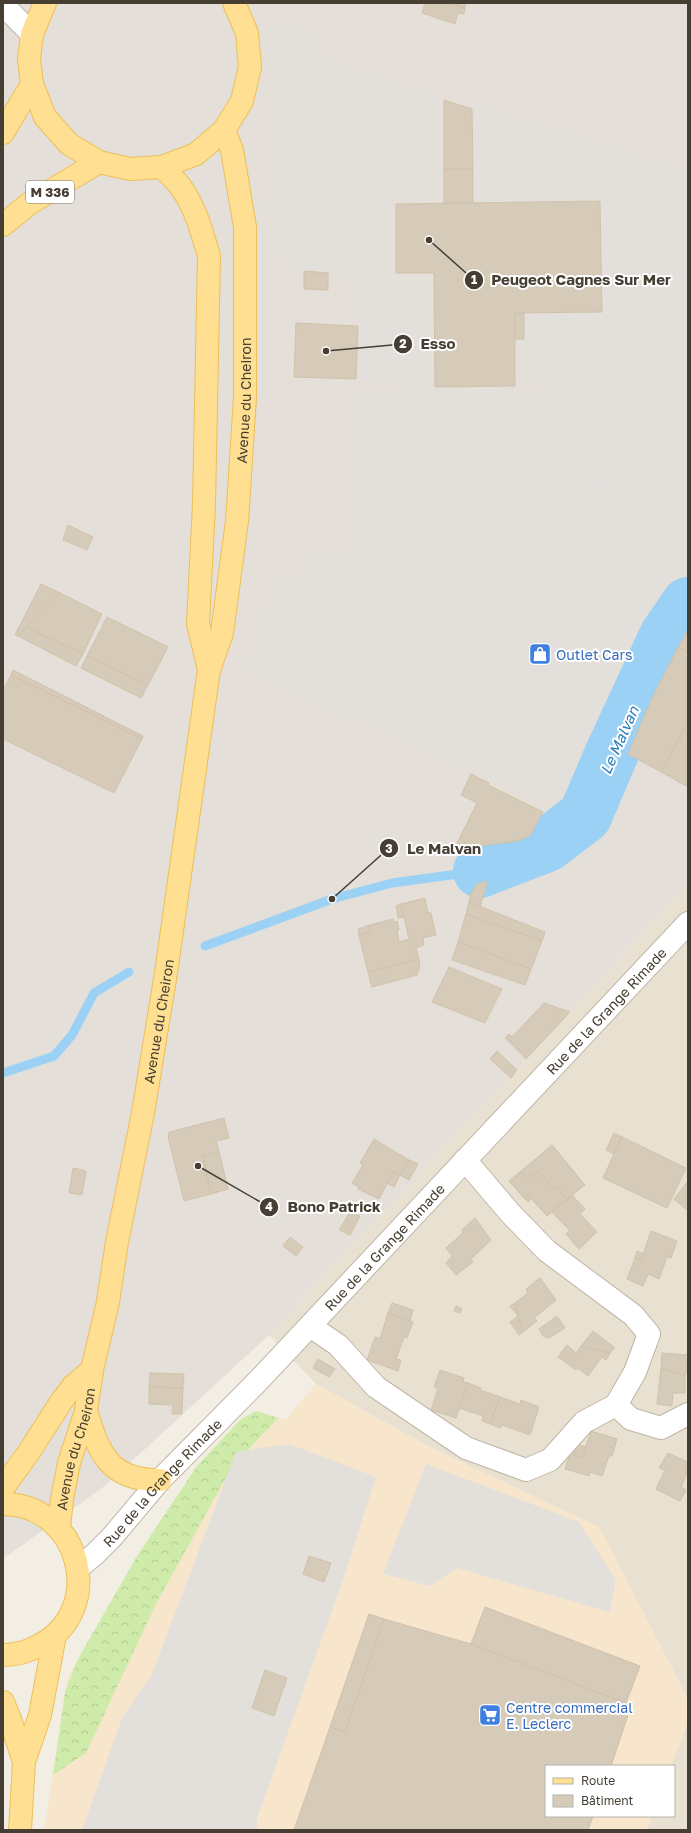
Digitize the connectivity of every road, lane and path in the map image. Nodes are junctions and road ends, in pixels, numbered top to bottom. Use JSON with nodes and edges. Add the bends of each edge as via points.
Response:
{"nodes":[{"id":1,"x":45,"y":3,"type":"edge"},
{"id":2,"x":234,"y":3,"type":"edge"},
{"id":3,"x":3,"y":5,"type":"edge"},
{"id":4,"x":32,"y":34,"type":"junction"},
{"id":5,"x":32,"y":84,"type":"junction"},
{"id":6,"x":224,"y":130,"type":"junction"},
{"id":7,"x":3,"y":133,"type":"edge"},
{"id":8,"x":99,"y":162,"type":"junction"},
{"id":9,"x":162,"y":167,"type":"junction"},
{"id":10,"x":3,"y":225,"type":"edge"},
{"id":11,"x":209,"y":670,"type":"junction"},
{"id":12,"x":688,"y":922,"type":"edge"},
{"id":13,"x":465,"y":1160,"type":"junction"},
{"id":14,"x":310,"y":1326,"type":"junction"},
{"id":15,"x":92,"y":1370,"type":"junction"},
{"id":16,"x":616,"y":1405,"type":"junction"},
{"id":17,"x":86,"y":1411,"type":"junction"},
{"id":18,"x":688,"y":1414,"type":"edge"},
{"id":19,"x":160,"y":1480,"type":"junction"},
{"id":20,"x":3,"y":1488,"type":"edge"},
{"id":21,"x":3,"y":1504,"type":"edge"},
{"id":22,"x":59,"y":1529,"type":"junction"},
{"id":23,"x":78,"y":1568,"type":"junction"},
{"id":24,"x":54,"y":1635,"type":"junction"},
{"id":25,"x":3,"y":1655,"type":"edge"},
{"id":26,"x":3,"y":1702,"type":"edge"},
{"id":27,"x":24,"y":1762,"type":"junction"},
{"id":28,"x":20,"y":1830,"type":"edge"}],
"edges":[{"from":1,"to":4,"type":"main road"},
{"from":2,"to":6,"type":"main road","via":[[247,33],[250,67],[242,101]]},
{"from":3,"to":4,"type":"street"},
{"from":4,"to":5,"type":"main road","via":[[29,59]]},
{"from":5,"to":7,"type":"main road"},
{"from":5,"to":8,"type":"main road","via":[[45,117],[69,144]]},
{"from":6,"to":9,"type":"main road","via":[[196,154]]},
{"from":6,"to":11,"type":"main road","name":"Avenue du Cheiron","via":[[232,150],[245,227],[245,398],[237,521],[222,633]]},
{"from":8,"to":9,"type":"main road","via":[[130,169]]},
{"from":8,"to":10,"type":"main road","number":"M 336","via":[[30,203]]},
{"from":9,"to":11,"type":"main road","name":"Avenue du Cheiron","via":[[180,185],[191,205],[209,256],[204,504],[198,624]]},
{"from":11,"to":15,"type":"main road","name":"Avenue du Cheiron","via":[[147,1089],[108,1302]]},
{"from":12,"to":13,"type":"street","name":"Rue de la Grange Rimade"},
{"from":13,"to":14,"type":"street","name":"Rue de la Grange Rimade"},
{"from":13,"to":16,"type":"street","via":[[547,1251],[633,1315],[649,1334],[635,1372]]},
{"from":14,"to":16,"type":"street","via":[[338,1345],[376,1387],[466,1448],[526,1470],[550,1460],[584,1422]]},
{"from":14,"to":19,"type":"street","name":"Rue de la Grange Rimade"},
{"from":15,"to":17,"type":"main road","name":"Avenue du Cheiron"},
{"from":15,"to":20,"type":"main road","name":"Avenue du Cheiron","via":[[73,1386]]},
{"from":16,"to":18,"type":"street","via":[[631,1419],[661,1428]]},
{"from":17,"to":19,"type":"main road","via":[[95,1441],[110,1464],[130,1475]]},
{"from":17,"to":22,"type":"main road","name":"Avenue du Cheiron","via":[[69,1463]]},
{"from":19,"to":23,"type":"street","name":"Rue de la Grange Rimade","via":[[94,1555]]},
{"from":21,"to":22,"type":"main road","via":[[32,1510]]},
{"from":22,"to":23,"type":"main road","via":[[71,1547]]},
{"from":23,"to":24,"type":"main road","via":[[78,1590],[72,1611],[65,1624]]},
{"from":24,"to":25,"type":"main road","via":[[32,1650]]},
{"from":24,"to":27,"type":"main road","via":[[40,1715]]},
{"from":26,"to":27,"type":"main road"},
{"from":27,"to":28,"type":"main road"}]}
